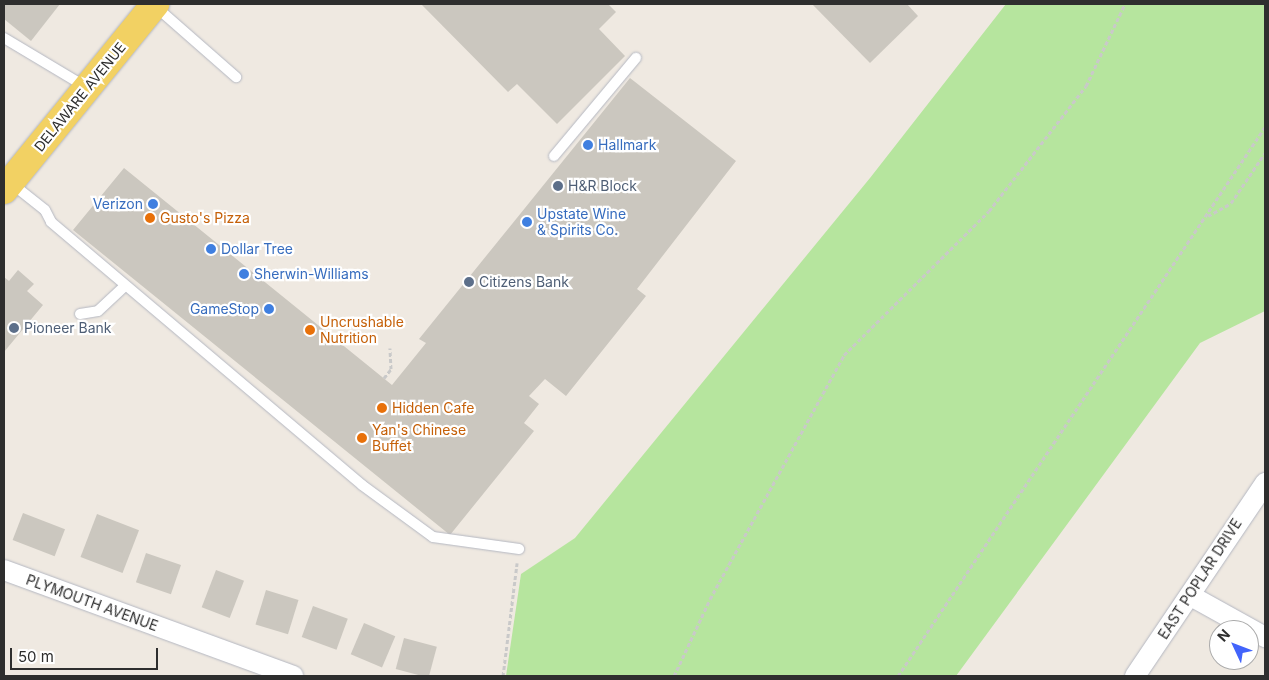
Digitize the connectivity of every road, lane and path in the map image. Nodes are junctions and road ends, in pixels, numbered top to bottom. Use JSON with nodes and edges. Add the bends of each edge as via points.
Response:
{"nodes":[{"id":1,"x":154,"y":4,"type":"edge"},
{"id":2,"x":1125,"y":4,"type":"edge"},
{"id":3,"x":6,"y":41,"type":"edge"},
{"id":4,"x":636,"y":58,"type":"dead end"},
{"id":5,"x":236,"y":77,"type":"dead end"},
{"id":6,"x":87,"y":88,"type":"junction"},
{"id":7,"x":1265,"y":127,"type":"edge"},
{"id":8,"x":1265,"y":154,"type":"edge"},
{"id":9,"x":554,"y":156,"type":"dead end"},
{"id":10,"x":7,"y":186,"type":"edge"},
{"id":11,"x":1206,"y":217,"type":"junction"},
{"id":12,"x":125,"y":286,"type":"junction"},
{"id":13,"x":80,"y":314,"type":"dead end"},
{"id":14,"x":390,"y":348,"type":"dead end"},
{"id":15,"x":384,"y":378,"type":"dead end"},
{"id":16,"x":1265,"y":483,"type":"edge"},
{"id":17,"x":519,"y":550,"type":"joint"},
{"id":18,"x":4,"y":570,"type":"edge"},
{"id":19,"x":1191,"y":596,"type":"junction"},
{"id":20,"x":1265,"y":637,"type":"edge"},
{"id":21,"x":293,"y":676,"type":"edge"},
{"id":22,"x":503,"y":676,"type":"edge"},
{"id":23,"x":674,"y":676,"type":"edge"},
{"id":24,"x":898,"y":676,"type":"edge"},
{"id":25,"x":1135,"y":676,"type":"edge"}],
"edges":[{"from":1,"to":5,"type":"lane"},
{"from":1,"to":6,"type":"main road","name":"DELAWARE AVENUE"},
{"from":2,"to":23,"type":"path","via":[[1086,86],[989,211],[844,356],[710,599]]},
{"from":3,"to":6,"type":"lane"},
{"from":4,"to":9,"type":"lane"},
{"from":6,"to":10,"type":"main road","name":"DELAWARE AVENUE"},
{"from":7,"to":11,"type":"path"},
{"from":8,"to":11,"type":"path","via":[[1231,203]]},
{"from":10,"to":12,"type":"lane"},
{"from":11,"to":24,"type":"path"},
{"from":12,"to":13,"type":"lane","via":[[98,311]]},
{"from":12,"to":17,"type":"lane","via":[[362,485],[433,537]]},
{"from":14,"to":15,"type":"path","via":[[391,369]]},
{"from":16,"to":19,"type":"street","name":"EAST POPLAR DRIVE"},
{"from":17,"to":22,"type":"path"},
{"from":18,"to":21,"type":"street","name":"PLYMOUTH AVENUE"},
{"from":19,"to":20,"type":"street"},
{"from":19,"to":25,"type":"street","name":"EAST POPLAR DRIVE"}]}
